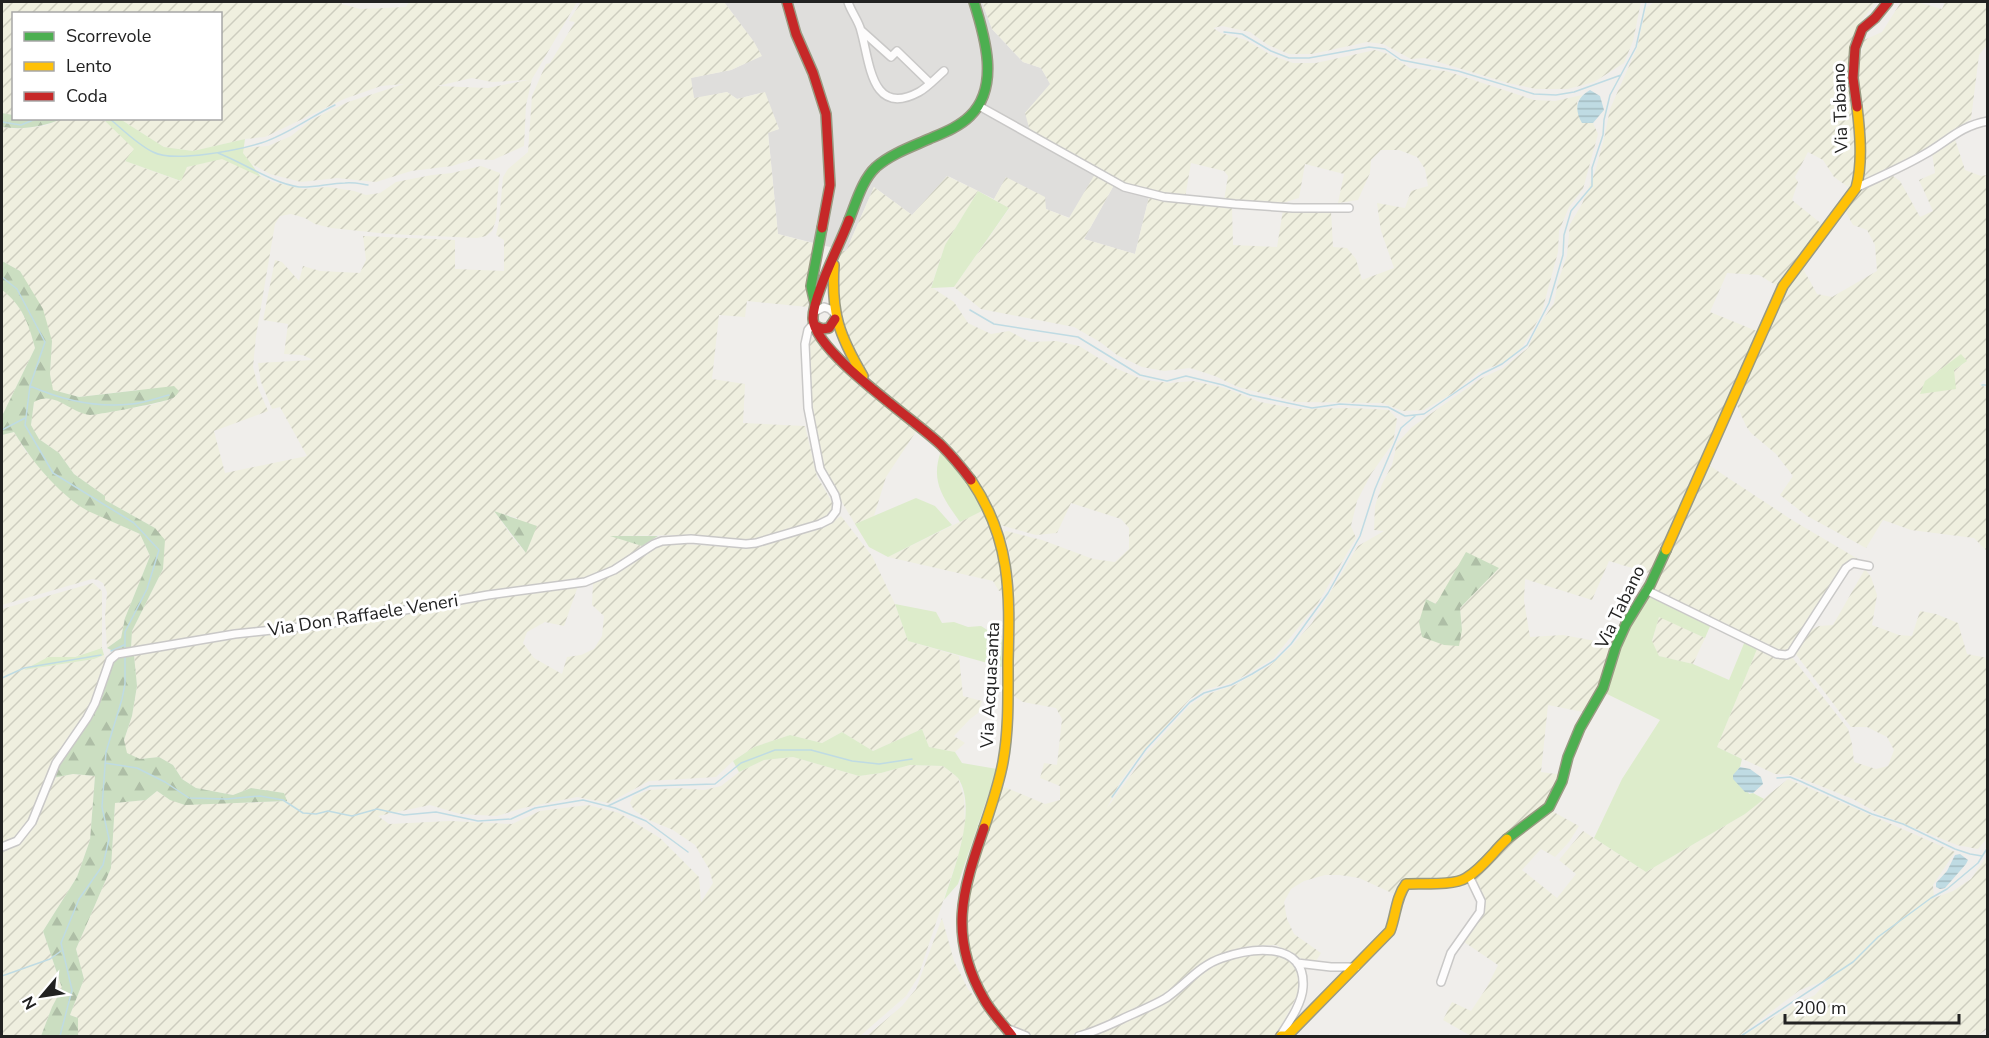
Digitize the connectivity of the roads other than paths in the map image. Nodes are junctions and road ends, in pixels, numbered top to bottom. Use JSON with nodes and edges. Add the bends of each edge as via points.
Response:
{"nodes":[{"id":1,"x":787,"y":2,"type":"edge"},
{"id":2,"x":848,"y":2,"type":"edge"},
{"id":3,"x":974,"y":2,"type":"edge"},
{"id":4,"x":1888,"y":2,"type":"edge"},
{"id":5,"x":861,"y":31,"type":"junction"},
{"id":6,"x":944,"y":71,"type":"dead end"},
{"id":7,"x":930,"y":83,"type":"junction"},
{"id":8,"x":979,"y":106,"type":"junction"},
{"id":9,"x":1988,"y":121,"type":"edge"},
{"id":10,"x":1856,"y":188,"type":"junction"},
{"id":11,"x":1349,"y":208,"type":"dead end"},
{"id":12,"x":835,"y":257,"type":"junction"},
{"id":13,"x":815,"y":310,"type":"junction"},
{"id":14,"x":834,"y":316,"type":"junction"},
{"id":15,"x":815,"y":325,"type":"junction"},
{"id":16,"x":867,"y":382,"type":"junction"},
{"id":17,"x":1869,"y":566,"type":"dead end"},
{"id":18,"x":1646,"y":590,"type":"junction"},
{"id":19,"x":2,"y":847,"type":"edge"},
{"id":20,"x":1469,"y":876,"type":"junction"},
{"id":21,"x":1297,"y":963,"type":"junction"},
{"id":22,"x":1356,"y":967,"type":"junction"},
{"id":23,"x":1441,"y":982,"type":"dead end"},
{"id":24,"x":1004,"y":1027,"type":"junction"},
{"id":25,"x":1012,"y":1036,"type":"edge"},
{"id":26,"x":1026,"y":1036,"type":"edge"},
{"id":27,"x":1079,"y":1036,"type":"edge"},
{"id":28,"x":1281,"y":1036,"type":"edge"}],
"edges":[{"from":1,"to":13,"type":"street","via":[[828,129],[831,185],[811,286]]},
{"from":2,"to":5,"type":"street"},
{"from":3,"to":8,"type":"street","via":[[984,32],[987,61]]},
{"from":4,"to":10,"type":"street","name":"Via Tabano","via":[[1862,29],[1855,48],[1853,78],[1859,122]]},
{"from":5,"to":7,"type":"street","via":[[891,57],[897,51]]},
{"from":5,"to":7,"type":"street","via":[[877,88],[884,95],[897,100]]},
{"from":6,"to":7,"type":"street"},
{"from":8,"to":11,"type":"street","via":[[1124,187],[1164,198],[1293,208]]},
{"from":8,"to":12,"type":"street","via":[[958,125],[909,147],[874,169],[864,184]]},
{"from":9,"to":10,"type":"street","name":"Via Tabano","via":[[1952,134],[1925,154]]},
{"from":10,"to":18,"type":"street","name":"Via Tabano","via":[[1783,286]]},
{"from":12,"to":13,"type":"street"},
{"from":12,"to":14,"type":"street","name":"Via Acquasanta"},
{"from":13,"to":14,"type":"street","via":[[824,307]]},
{"from":13,"to":15,"type":"street"},
{"from":14,"to":15,"type":"street","via":[[829,328]]},
{"from":14,"to":16,"type":"street","name":"Via Acquasanta","via":[[843,342]]},
{"from":15,"to":16,"type":"street","name":"Via Acquasanta","via":[[833,354]]},
{"from":15,"to":19,"type":"street","name":"Via Don Raffaele Veneri","via":[[807,330],[805,344],[808,408],[820,469],[837,503],[836,511],[826,521],[756,543],[662,541],[614,570],[585,582],[117,654],[110,660],[95,704],[56,763],[32,822],[17,841]]},
{"from":16,"to":24,"type":"street","name":"Via Acquasanta","via":[[941,445],[969,475],[998,528],[1007,562],[1008,678],[1001,773],[966,881],[960,915],[962,941],[978,991]]},
{"from":17,"to":18,"type":"street","via":[[1853,563],[1846,568],[1786,655],[1776,654]]},
{"from":18,"to":20,"type":"street","name":"Via Tabano","via":[[1616,646],[1603,688],[1580,728],[1557,795],[1540,815],[1505,841]]},
{"from":20,"to":22,"type":"street","via":[[1454,882],[1406,884],[1398,893],[1390,931]]},
{"from":20,"to":23,"type":"street","via":[[1480,901],[1480,912],[1451,954]]},
{"from":21,"to":22,"type":"street"},
{"from":21,"to":27,"type":"street","via":[[1275,950],[1221,958],[1163,1000]]},
{"from":21,"to":28,"type":"street","via":[[1303,988]]},
{"from":22,"to":28,"type":"street","via":[[1287,1036]]},
{"from":24,"to":25,"type":"street","name":"Via Acquasanta"},
{"from":24,"to":26,"type":"street","name":"Via Acquasanta"}]}
